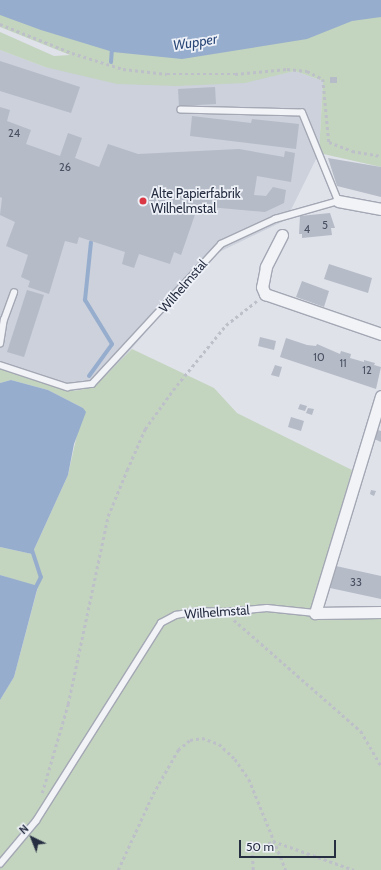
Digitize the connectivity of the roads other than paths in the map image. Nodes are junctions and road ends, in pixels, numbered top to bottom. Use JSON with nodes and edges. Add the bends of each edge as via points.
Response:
{"nodes":[{"id":1,"x":181,"y":110,"type":"dead end"},
{"id":2,"x":338,"y":201,"type":"junction"},
{"id":3,"x":381,"y":209,"type":"edge"},
{"id":4,"x":282,"y":235,"type":"dead end"},
{"id":5,"x":14,"y":293,"type":"dead end"},
{"id":6,"x":381,"y":334,"type":"edge"},
{"id":7,"x":0,"y":344,"type":"edge"},
{"id":8,"x":0,"y":365,"type":"edge"},
{"id":9,"x":381,"y":396,"type":"edge"},
{"id":10,"x":381,"y":612,"type":"edge"},
{"id":11,"x":315,"y":613,"type":"junction"},
{"id":12,"x":0,"y":864,"type":"edge"}],
"edges":[{"from":1,"to":2,"type":"lane","via":[[302,113]]},
{"from":2,"to":3,"type":"street","name":"Wilhelmstal"},
{"from":2,"to":8,"type":"lane","name":"Wilhelmstal","via":[[281,217],[221,244],[92,384],[67,387]]},
{"from":4,"to":6,"type":"street","via":[[266,267],[262,287],[265,294]]},
{"from":5,"to":7,"type":"lane","via":[[4,320]]},
{"from":9,"to":11,"type":"street"},
{"from":10,"to":11,"type":"street"},
{"from":11,"to":12,"type":"lane","name":"Wilhelmstal","via":[[267,608],[224,612],[198,611],[181,614],[165,621],[155,630],[36,821]]}]}
